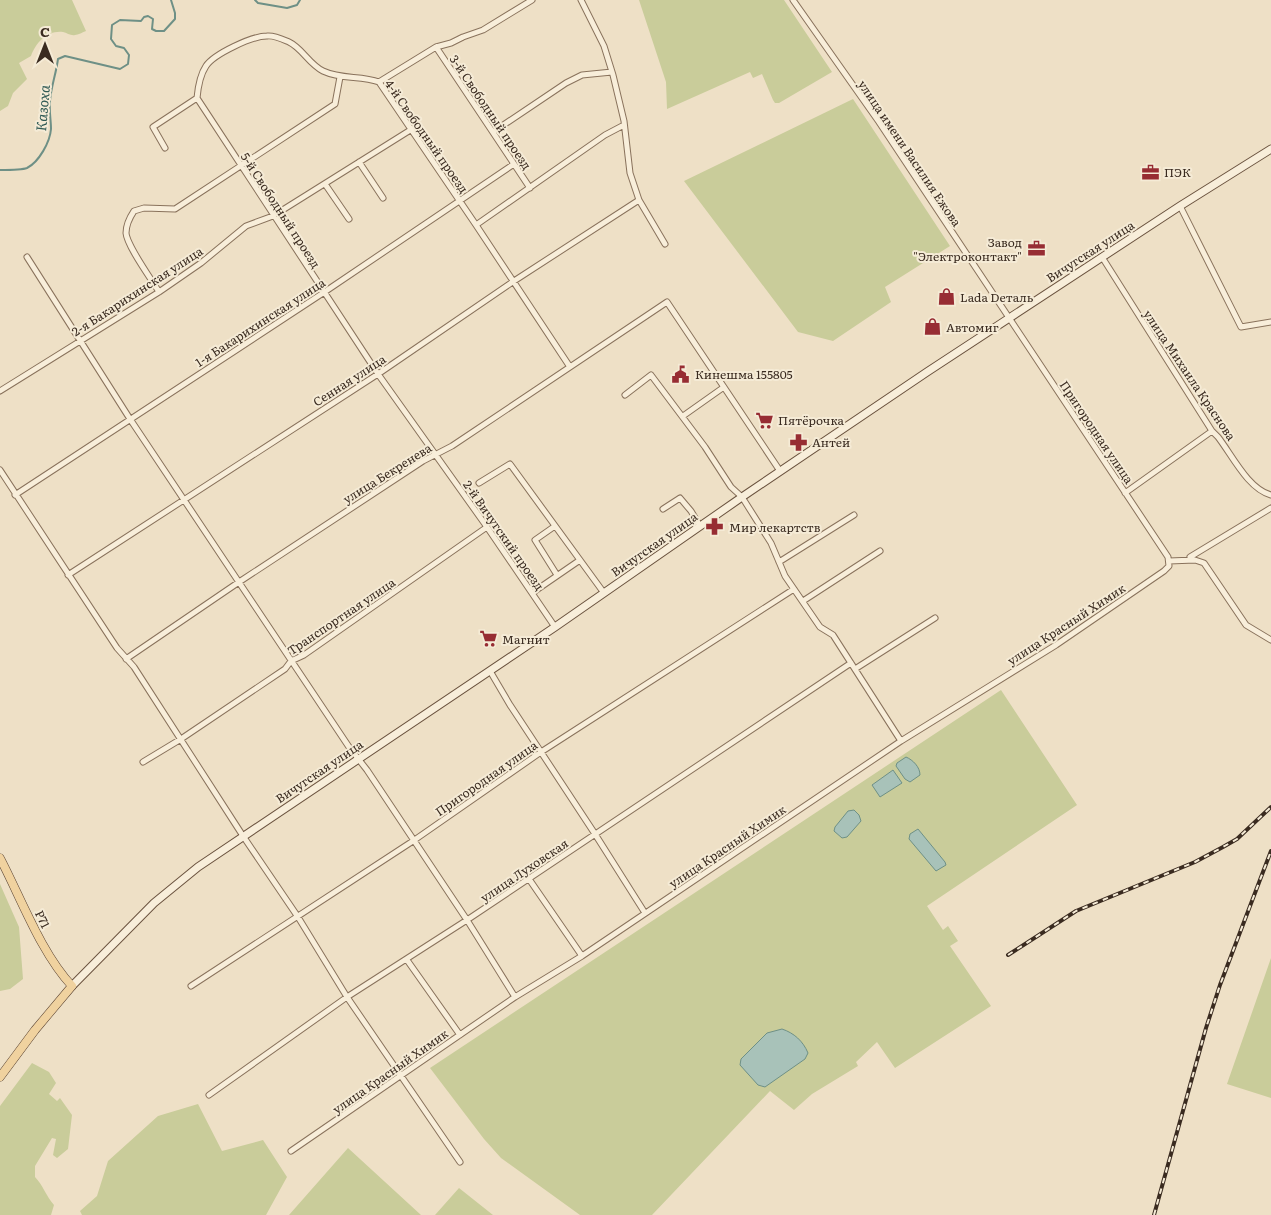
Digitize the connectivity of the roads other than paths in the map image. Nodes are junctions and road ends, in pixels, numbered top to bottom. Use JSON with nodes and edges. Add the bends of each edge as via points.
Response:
{"nodes":[{"id":1,"x":532,"y":0,"type":"edge"},
{"id":2,"x":581,"y":0,"type":"edge"},
{"id":3,"x":793,"y":0,"type":"edge"},
{"id":4,"x":436,"y":47,"type":"junction"},
{"id":5,"x":612,"y":72,"type":"junction"},
{"id":6,"x":340,"y":77,"type":"junction"},
{"id":7,"x":379,"y":82,"type":"junction"},
{"id":8,"x":197,"y":98,"type":"junction"},
{"id":9,"x":624,"y":125,"type":"junction"},
{"id":10,"x":412,"y":129,"type":"junction"},
{"id":11,"x":493,"y":132,"type":"junction"},
{"id":12,"x":165,"y":148,"type":"dead end"},
{"id":13,"x":1271,"y":149,"type":"edge"},
{"id":14,"x":359,"y":162,"type":"junction"},
{"id":15,"x":514,"y":164,"type":"junction"},
{"id":16,"x":240,"y":166,"type":"junction"},
{"id":17,"x":325,"y":184,"type":"junction"},
{"id":18,"x":530,"y":188,"type":"junction"},
{"id":19,"x":383,"y":198,"type":"dead end"},
{"id":20,"x":639,"y":200,"type":"junction"},
{"id":21,"x":460,"y":201,"type":"junction"},
{"id":22,"x":1180,"y":206,"type":"junction"},
{"id":23,"x":273,"y":216,"type":"junction"},
{"id":24,"x":350,"y":219,"type":"dead end"},
{"id":25,"x":476,"y":224,"type":"junction"},
{"id":26,"x":665,"y":244,"type":"dead end"},
{"id":27,"x":27,"y":257,"type":"dead end"},
{"id":28,"x":1102,"y":257,"type":"junction"},
{"id":29,"x":514,"y":281,"type":"junction"},
{"id":30,"x":159,"y":292,"type":"junction"},
{"id":31,"x":323,"y":293,"type":"junction"},
{"id":32,"x":1009,"y":319,"type":"junction"},
{"id":33,"x":1271,"y":322,"type":"edge"},
{"id":34,"x":81,"y":341,"type":"junction"},
{"id":35,"x":570,"y":367,"type":"junction"},
{"id":36,"x":378,"y":374,"type":"junction"},
{"id":37,"x":724,"y":387,"type":"junction"},
{"id":38,"x":0,"y":391,"type":"edge"},
{"id":39,"x":625,"y":395,"type":"dead end"},
{"id":40,"x":683,"y":416,"type":"junction"},
{"id":41,"x":130,"y":419,"type":"junction"},
{"id":42,"x":1212,"y":431,"type":"junction"},
{"id":43,"x":436,"y":454,"type":"junction"},
{"id":44,"x":0,"y":470,"type":"edge"},
{"id":45,"x":780,"y":471,"type":"junction"},
{"id":46,"x":479,"y":483,"type":"dead end"},
{"id":47,"x":1125,"y":493,"type":"junction"},
{"id":48,"x":15,"y":495,"type":"junction"},
{"id":49,"x":1271,"y":495,"type":"edge"},
{"id":50,"x":742,"y":497,"type":"junction"},
{"id":51,"x":183,"y":500,"type":"junction"},
{"id":52,"x":1271,"y":508,"type":"edge"},
{"id":53,"x":663,"y":509,"type":"dead end"},
{"id":54,"x":854,"y":515,"type":"dead end"},
{"id":55,"x":555,"y":526,"type":"junction"},
{"id":56,"x":700,"y":526,"type":"junction"},
{"id":57,"x":487,"y":527,"type":"junction"},
{"id":58,"x":880,"y":551,"type":"dead end"},
{"id":59,"x":1190,"y":557,"type":"dead end"},
{"id":60,"x":1169,"y":559,"type":"junction"},
{"id":61,"x":580,"y":560,"type":"junction"},
{"id":62,"x":779,"y":562,"type":"junction"},
{"id":63,"x":68,"y":575,"type":"junction"},
{"id":64,"x":557,"y":575,"type":"junction"},
{"id":65,"x":239,"y":582,"type":"junction"},
{"id":66,"x":794,"y":589,"type":"junction"},
{"id":67,"x":532,"y":593,"type":"junction"},
{"id":68,"x":604,"y":593,"type":"junction"},
{"id":69,"x":802,"y":601,"type":"junction"},
{"id":70,"x":935,"y":618,"type":"dead end"},
{"id":71,"x":556,"y":627,"type":"junction"},
{"id":72,"x":1271,"y":640,"type":"edge"},
{"id":73,"x":126,"y":659,"type":"junction"},
{"id":74,"x":291,"y":661,"type":"junction"},
{"id":75,"x":851,"y":663,"type":"junction"},
{"id":76,"x":855,"y":669,"type":"junction"},
{"id":77,"x":490,"y":671,"type":"junction"},
{"id":78,"x":181,"y":739,"type":"junction"},
{"id":79,"x":901,"y":741,"type":"junction"},
{"id":80,"x":541,"y":752,"type":"junction"},
{"id":81,"x":358,"y":758,"type":"junction"},
{"id":82,"x":143,"y":762,"type":"dead end"},
{"id":83,"x":596,"y":834,"type":"junction"},
{"id":84,"x":243,"y":836,"type":"junction"},
{"id":85,"x":413,"y":841,"type":"junction"},
{"id":86,"x":0,"y":858,"type":"edge"},
{"id":87,"x":529,"y":879,"type":"junction"},
{"id":88,"x":645,"y":914,"type":"junction"},
{"id":89,"x":298,"y":917,"type":"junction"},
{"id":90,"x":467,"y":920,"type":"junction"},
{"id":91,"x":582,"y":956,"type":"junction"},
{"id":92,"x":407,"y":960,"type":"junction"},
{"id":93,"x":72,"y":986,"type":"junction"},
{"id":94,"x":191,"y":986,"type":"dead end"},
{"id":95,"x":347,"y":997,"type":"junction"},
{"id":96,"x":515,"y":998,"type":"junction"},
{"id":97,"x":460,"y":1035,"type":"junction"},
{"id":98,"x":401,"y":1076,"type":"junction"},
{"id":99,"x":0,"y":1077,"type":"edge"},
{"id":100,"x":209,"y":1095,"type":"dead end"},
{"id":101,"x":291,"y":1151,"type":"dead end"},
{"id":102,"x":460,"y":1162,"type":"dead end"}],
"edges":[{"from":1,"to":4,"type":"street","via":[[483,30]]},
{"from":2,"to":5,"type":"street","via":[[604,46]]},
{"from":3,"to":32,"type":"street","name":"улица имени Василия Ежова","via":[[879,122]]},
{"from":4,"to":7,"type":"street"},
{"from":4,"to":11,"type":"street","name":"3-й Свободный проезд"},
{"from":5,"to":9,"type":"street"},
{"from":5,"to":11,"type":"street","via":[[582,75],[566,83]]},
{"from":6,"to":7,"type":"street","name":"4-й Свободный проезд"},
{"from":6,"to":8,"type":"street","name":"4-й Свободный проезд","via":[[312,65],[291,43],[265,36],[249,40],[212,59],[198,85]]},
{"from":6,"to":16,"type":"street","via":[[335,104]]},
{"from":7,"to":10,"type":"street","name":"4-й Свободный проезд"},
{"from":8,"to":12,"type":"street","via":[[153,127]]},
{"from":8,"to":16,"type":"street","name":"5-й Свободный проезд"},
{"from":9,"to":18,"type":"street"},
{"from":9,"to":20,"type":"street","via":[[628,167]]},
{"from":10,"to":14,"type":"street","name":"2-я Бакарихинская улица"},
{"from":10,"to":21,"type":"street","name":"4-й Свободный проезд"},
{"from":11,"to":15,"type":"street","name":"3-й Свободный проезд"},
{"from":13,"to":22,"type":"main road","name":"Вичугская улица"},
{"from":14,"to":17,"type":"street","name":"2-я Бакарихинская улица"},
{"from":14,"to":19,"type":"street"},
{"from":15,"to":18,"type":"street","name":"3-й Свободный проезд"},
{"from":15,"to":21,"type":"street","name":"1-я Бакарихинская улица"},
{"from":16,"to":23,"type":"street","name":"5-й Свободный проезд"},
{"from":16,"to":30,"type":"street","via":[[175,209],[144,208],[134,211],[126,234]]},
{"from":17,"to":23,"type":"street","name":"2-я Бакарихинская улица"},
{"from":17,"to":24,"type":"street"},
{"from":18,"to":25,"type":"street"},
{"from":20,"to":26,"type":"street"},
{"from":20,"to":29,"type":"street","name":"Сенная улица"},
{"from":21,"to":25,"type":"street","name":"4-й Свободный проезд"},
{"from":21,"to":31,"type":"street","name":"1-я Бакарихинская улица"},
{"from":22,"to":28,"type":"main road","name":"Вичугская улица"},
{"from":22,"to":33,"type":"street","via":[[1241,327]]},
{"from":23,"to":30,"type":"street","name":"2-я Бакарихинская улица","via":[[246,226]]},
{"from":23,"to":31,"type":"street","name":"5-й Свободный проезд"},
{"from":25,"to":29,"type":"street","name":"4-й Свободный проезд"},
{"from":27,"to":34,"type":"street"},
{"from":28,"to":32,"type":"main road","name":"Вичугская улица"},
{"from":28,"to":42,"type":"street","name":"улица Михаила Краснова"},
{"from":29,"to":35,"type":"street","name":"4-й Свободный проезд"},
{"from":29,"to":36,"type":"street","name":"Сенная улица"},
{"from":30,"to":34,"type":"street","name":"2-я Бакарихинская улица"},
{"from":31,"to":36,"type":"street","name":"5-й Свободный проезд"},
{"from":31,"to":41,"type":"street","name":"1-я Бакарихинская улица"},
{"from":32,"to":45,"type":"main road","name":"Вичугская улица"},
{"from":32,"to":47,"type":"street","name":"Пригородная улица"},
{"from":34,"to":38,"type":"street","name":"2-я Бакарихинская улица"},
{"from":34,"to":41,"type":"street"},
{"from":35,"to":37,"type":"street","name":"улица Бекренева","via":[[667,302]]},
{"from":35,"to":43,"type":"street","name":"улица Бекренева"},
{"from":36,"to":43,"type":"street","name":"5-й Свободный проезд"},
{"from":36,"to":51,"type":"street","name":"Сенная улица"},
{"from":37,"to":40,"type":"street"},
{"from":37,"to":45,"type":"street"},
{"from":39,"to":40,"type":"street","via":[[651,375]]},
{"from":40,"to":50,"type":"street"},
{"from":41,"to":48,"type":"street","name":"1-я Бакарихинская улица"},
{"from":41,"to":51,"type":"street"},
{"from":42,"to":47,"type":"street"},
{"from":42,"to":49,"type":"street","name":"улица Михаила Краснова","via":[[1254,487]]},
{"from":43,"to":57,"type":"street","name":"2-й Вичугский проезд"},
{"from":43,"to":65,"type":"street","name":"улица Бекренева"},
{"from":44,"to":48,"type":"street"},
{"from":45,"to":50,"type":"main road","name":"Вичугская улица"},
{"from":46,"to":55,"type":"street","via":[[510,464]]},
{"from":47,"to":60,"type":"street","name":"Пригородная улица"},
{"from":48,"to":63,"type":"street"},
{"from":50,"to":56,"type":"main road","name":"Вичугская улица"},
{"from":50,"to":62,"type":"street","via":[[772,543]]},
{"from":51,"to":63,"type":"street","name":"Сенная улица"},
{"from":51,"to":65,"type":"street"},
{"from":52,"to":59,"type":"street"},
{"from":53,"to":56,"type":"street","via":[[680,498]]},
{"from":54,"to":62,"type":"street"},
{"from":55,"to":61,"type":"street"},
{"from":55,"to":64,"type":"street","via":[[535,540]]},
{"from":56,"to":68,"type":"main road","name":"Вичугская улица"},
{"from":57,"to":67,"type":"street","name":"2-й Вичугский проезд"},
{"from":57,"to":74,"type":"street","name":"Транспортная улица","via":[[304,656]]},
{"from":58,"to":69,"type":"street"},
{"from":60,"to":72,"type":"street","via":[[1204,563],[1246,625]]},
{"from":60,"to":79,"type":"street","name":"улица Красный Химик","via":[[1169,566],[1149,582]]},
{"from":61,"to":64,"type":"street"},
{"from":61,"to":68,"type":"street"},
{"from":62,"to":66,"type":"street"},
{"from":63,"to":73,"type":"street"},
{"from":64,"to":67,"type":"street"},
{"from":65,"to":73,"type":"street","name":"улица Бекренева"},
{"from":65,"to":74,"type":"street"},
{"from":66,"to":69,"type":"street"},
{"from":66,"to":80,"type":"street","name":"Пригородная улица"},
{"from":67,"to":71,"type":"street","name":"2-й Вичугский проезд"},
{"from":68,"to":71,"type":"main road","name":"Вичугская улица"},
{"from":69,"to":75,"type":"street","via":[[820,627],[833,635]]},
{"from":70,"to":76,"type":"street"},
{"from":71,"to":77,"type":"main road","name":"Вичугская улица"},
{"from":73,"to":78,"type":"street"},
{"from":74,"to":78,"type":"street","name":"Транспортная улица"},
{"from":74,"to":81,"type":"street"},
{"from":75,"to":76,"type":"street"},
{"from":75,"to":83,"type":"street","name":"улица Луховская"},
{"from":76,"to":79,"type":"street"},
{"from":77,"to":80,"type":"street"},
{"from":77,"to":81,"type":"main road","name":"Вичугская улица"},
{"from":78,"to":82,"type":"street","name":"Транспортная улица"},
{"from":78,"to":84,"type":"street"},
{"from":79,"to":88,"type":"street","name":"улица Красный Химик"},
{"from":80,"to":83,"type":"street"},
{"from":80,"to":85,"type":"street","name":"Пригородная улица"},
{"from":81,"to":84,"type":"main road","name":"Вичугская улица"},
{"from":81,"to":85,"type":"street"},
{"from":83,"to":87,"type":"street","name":"улица Луховская"},
{"from":83,"to":88,"type":"street"},
{"from":84,"to":89,"type":"street"},
{"from":84,"to":93,"type":"main road","name":"Вичугская улица","via":[[154,903]]},
{"from":85,"to":89,"type":"street","name":"Пригородная улица"},
{"from":85,"to":90,"type":"street"},
{"from":86,"to":93,"type":"main road","name":"Р71","via":[[50,956]]},
{"from":87,"to":90,"type":"street","name":"улица Луховская"},
{"from":87,"to":91,"type":"street"},
{"from":88,"to":91,"type":"street","name":"улица Красный Химик"},
{"from":89,"to":94,"type":"street","name":"Пригородная улица"},
{"from":89,"to":95,"type":"street"},
{"from":90,"to":92,"type":"street","name":"улица Луховская"},
{"from":90,"to":96,"type":"street"},
{"from":91,"to":96,"type":"street","name":"улица Красный Химик"},
{"from":92,"to":95,"type":"street","name":"улица Луховская"},
{"from":92,"to":97,"type":"street"},
{"from":93,"to":99,"type":"main road"},
{"from":95,"to":98,"type":"street"},
{"from":95,"to":100,"type":"street","name":"улица Луховская"},
{"from":96,"to":97,"type":"street","name":"улица Красный Химик"},
{"from":97,"to":98,"type":"street","name":"улица Красный Химик"},
{"from":98,"to":101,"type":"street","name":"улица Красный Химик"},
{"from":98,"to":102,"type":"street"}]}
